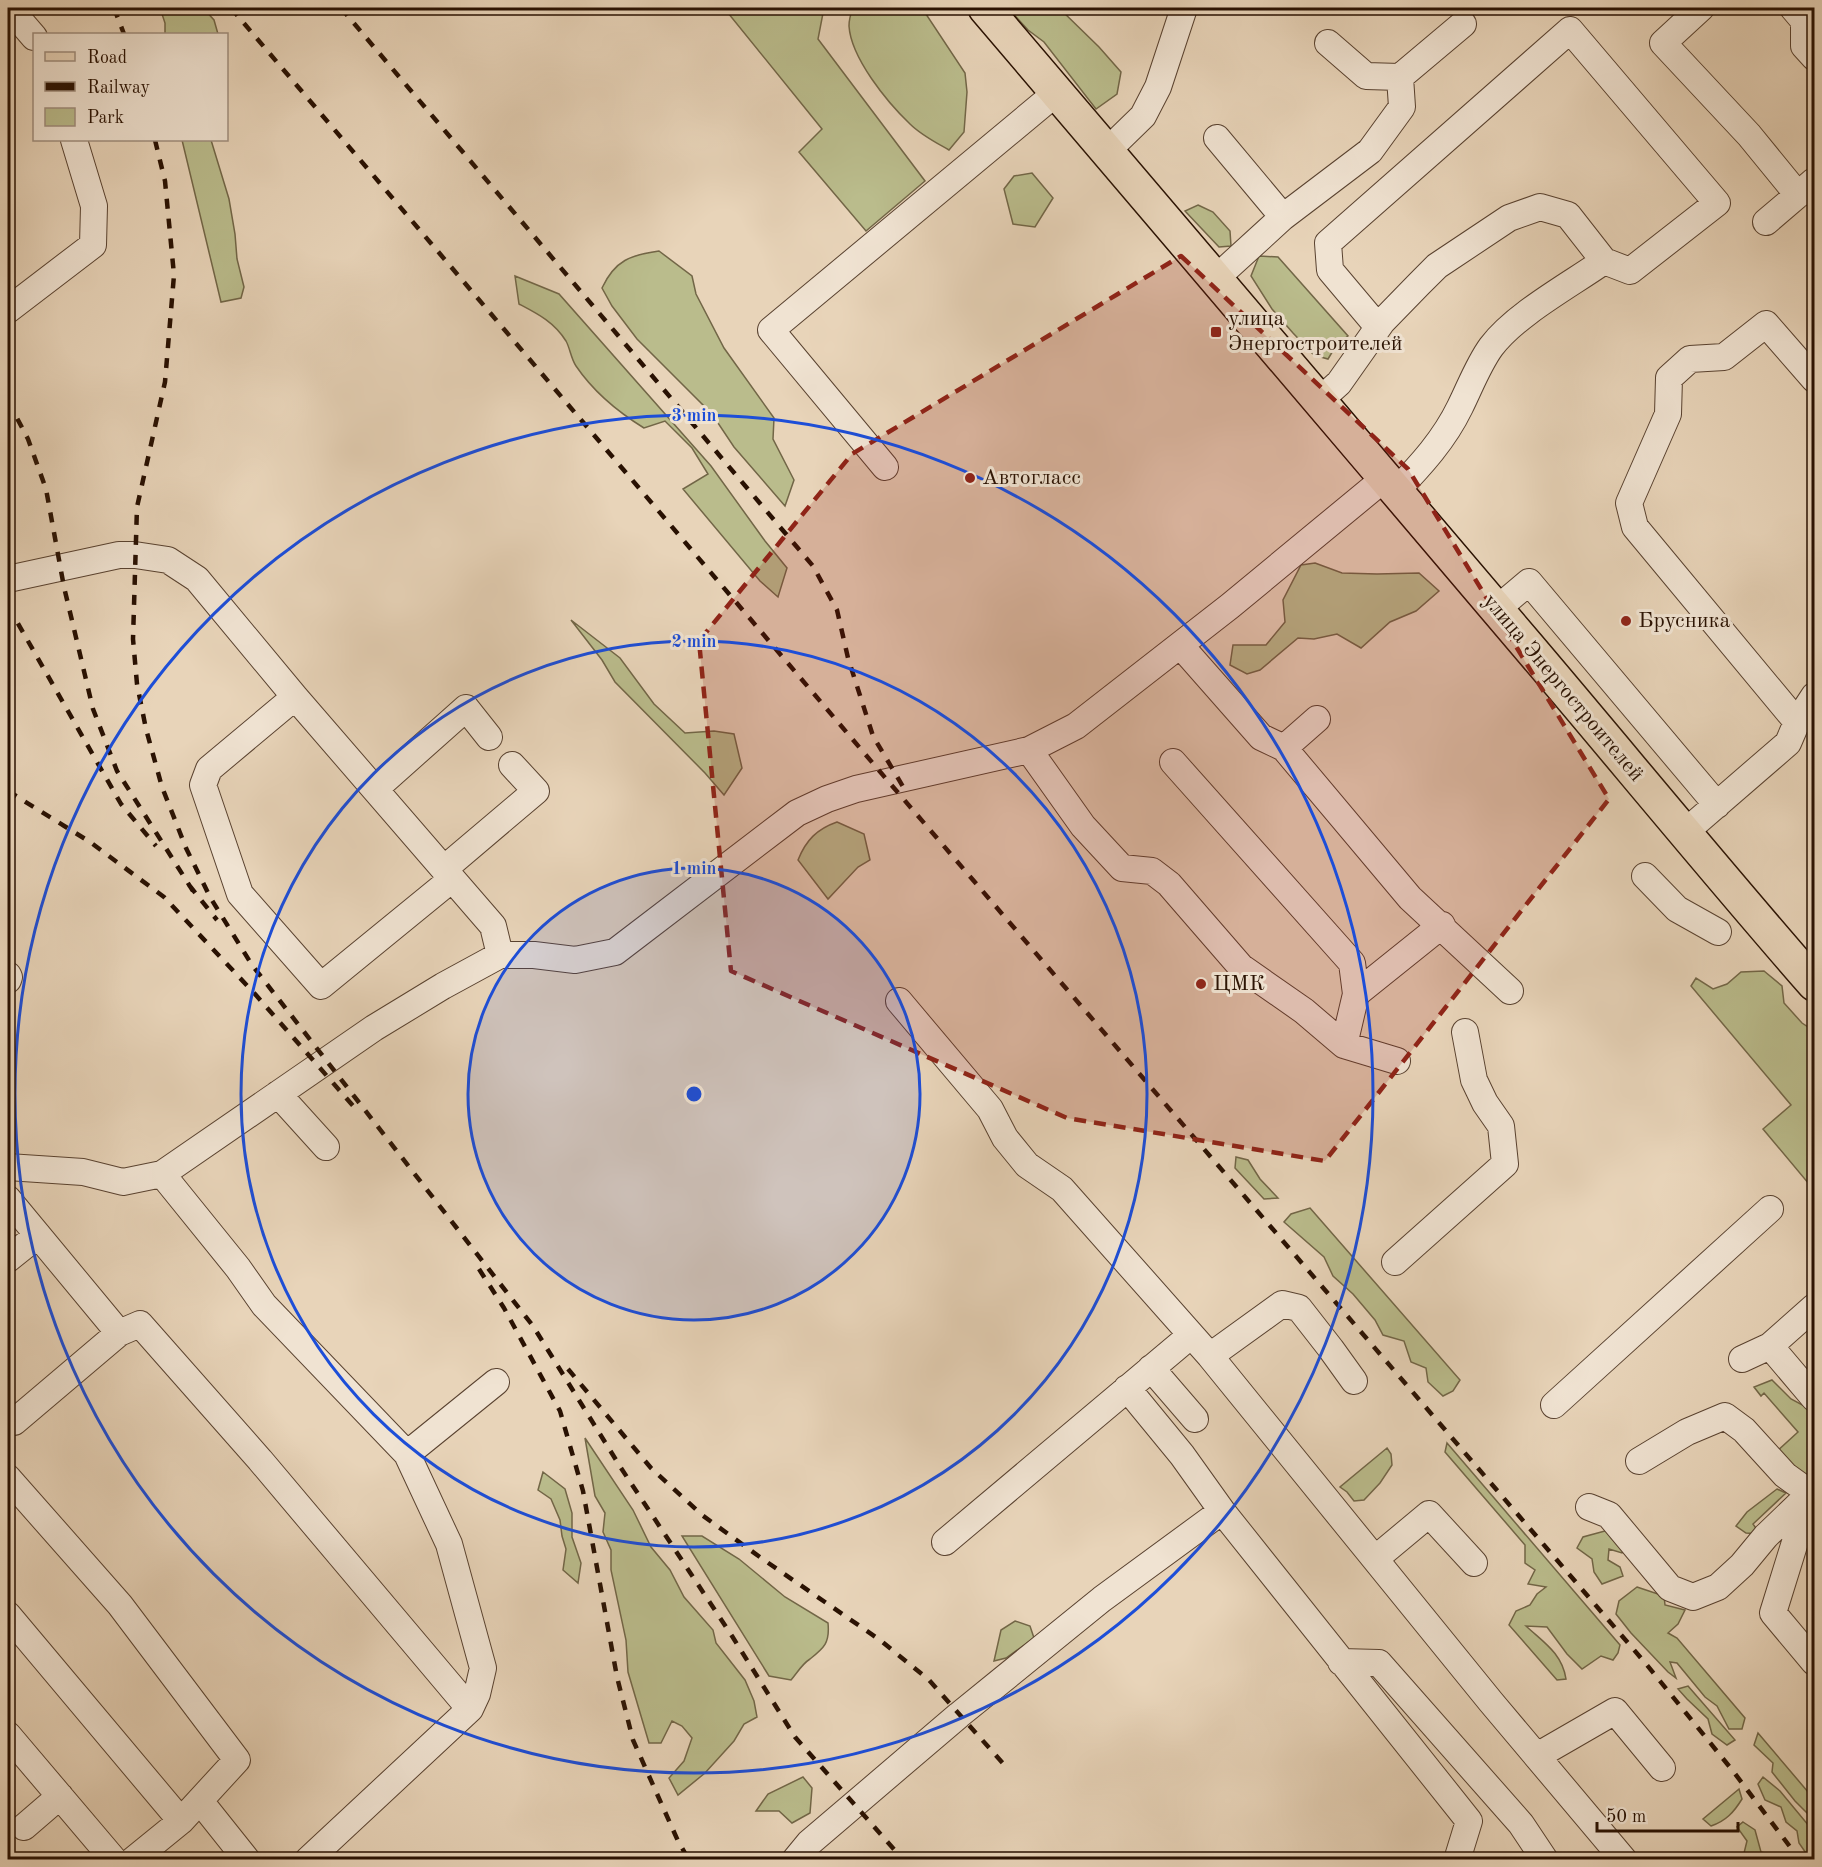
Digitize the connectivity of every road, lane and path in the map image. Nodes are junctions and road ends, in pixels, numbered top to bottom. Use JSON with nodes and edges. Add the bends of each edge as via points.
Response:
{"nodes":[{"id":1,"x":9,"y":8,"type":"edge"},
{"id":2,"x":985,"y":8,"type":"edge"},
{"id":3,"x":1184,"y":8,"type":"edge"},
{"id":4,"x":1701,"y":8,"type":"edge"},
{"id":5,"x":1793,"y":8,"type":"edge"},
{"id":6,"x":1463,"y":24,"type":"dead end"},
{"id":7,"x":33,"y":37,"type":"edge"},
{"id":8,"x":1328,"y":44,"type":"dead end"},
{"id":9,"x":1815,"y":57,"type":"edge"},
{"id":10,"x":1400,"y":76,"type":"junction"},
{"id":11,"x":1056,"y":93,"type":"junction"},
{"id":12,"x":1217,"y":138,"type":"dead end"},
{"id":13,"x":74,"y":141,"type":"edge"},
{"id":14,"x":1106,"y":152,"type":"junction"},
{"id":15,"x":1806,"y":188,"type":"edge"},
{"id":16,"x":1283,"y":217,"type":"junction"},
{"id":17,"x":1766,"y":222,"type":"dead end"},
{"id":18,"x":1604,"y":261,"type":"junction"},
{"id":19,"x":1214,"y":280,"type":"junction"},
{"id":20,"x":8,"y":310,"type":"edge"},
{"id":21,"x":1378,"y":327,"type":"junction"},
{"id":22,"x":1815,"y":379,"type":"edge"},
{"id":23,"x":1319,"y":401,"type":"junction"},
{"id":24,"x":885,"y":466,"type":"dead end"},
{"id":25,"x":1391,"y":484,"type":"junction"},
{"id":26,"x":8,"y":579,"type":"edge"},
{"id":27,"x":1497,"y":609,"type":"junction"},
{"id":28,"x":1180,"y":645,"type":"junction"},
{"id":29,"x":295,"y":697,"type":"junction"},
{"id":30,"x":1814,"y":697,"type":"edge"},
{"id":31,"x":1317,"y":719,"type":"dead end"},
{"id":32,"x":1797,"y":722,"type":"junction"},
{"id":33,"x":489,"y":737,"type":"dead end"},
{"id":34,"x":1284,"y":748,"type":"junction"},
{"id":35,"x":1029,"y":750,"type":"junction"},
{"id":36,"x":1173,"y":762,"type":"dead end"},
{"id":37,"x":512,"y":765,"type":"dead end"},
{"id":38,"x":375,"y":789,"type":"junction"},
{"id":39,"x":1717,"y":805,"type":"junction"},
{"id":40,"x":1684,"y":833,"type":"junction"},
{"id":41,"x":448,"y":874,"type":"junction"},
{"id":42,"x":1645,"y":876,"type":"dead end"},
{"id":43,"x":1442,"y":926,"type":"junction"},
{"id":44,"x":1718,"y":932,"type":"dead end"},
{"id":45,"x":500,"y":955,"type":"junction"},
{"id":46,"x":8,"y":975,"type":"edge"},
{"id":47,"x":8,"y":980,"type":"edge"},
{"id":48,"x":1815,"y":984,"type":"edge"},
{"id":49,"x":1510,"y":991,"type":"dead end"},
{"id":50,"x":1356,"y":994,"type":"junction"},
{"id":51,"x":899,"y":1001,"type":"dead end"},
{"id":52,"x":1465,"y":1032,"type":"dead end"},
{"id":53,"x":1344,"y":1045,"type":"junction"},
{"id":54,"x":1397,"y":1061,"type":"dead end"},
{"id":55,"x":278,"y":1094,"type":"junction"},
{"id":56,"x":326,"y":1147,"type":"dead end"},
{"id":57,"x":8,"y":1167,"type":"edge"},
{"id":58,"x":162,"y":1173,"type":"junction"},
{"id":59,"x":8,"y":1199,"type":"edge"},
{"id":60,"x":1770,"y":1209,"type":"dead end"},
{"id":61,"x":38,"y":1235,"type":"junction"},
{"id":62,"x":8,"y":1259,"type":"edge"},
{"id":63,"x":1395,"y":1262,"type":"dead end"},
{"id":64,"x":1815,"y":1307,"type":"edge"},
{"id":65,"x":119,"y":1333,"type":"junction"},
{"id":66,"x":1190,"y":1336,"type":"junction"},
{"id":67,"x":1770,"y":1346,"type":"junction"},
{"id":68,"x":1210,"y":1356,"type":"junction"},
{"id":69,"x":1742,"y":1359,"type":"dead end"},
{"id":70,"x":1151,"y":1368,"type":"junction"},
{"id":71,"x":1354,"y":1381,"type":"dead end"},
{"id":72,"x":496,"y":1382,"type":"dead end"},
{"id":73,"x":1127,"y":1388,"type":"junction"},
{"id":74,"x":1815,"y":1398,"type":"edge"},
{"id":75,"x":1554,"y":1405,"type":"dead end"},
{"id":76,"x":1195,"y":1419,"type":"dead end"},
{"id":77,"x":14,"y":1422,"type":"dead end"},
{"id":78,"x":407,"y":1454,"type":"junction"},
{"id":79,"x":1639,"y":1461,"type":"dead end"},
{"id":80,"x":8,"y":1478,"type":"edge"},
{"id":81,"x":1813,"y":1491,"type":"edge"},
{"id":82,"x":1589,"y":1507,"type":"dead end"},
{"id":83,"x":1222,"y":1511,"type":"junction"},
{"id":84,"x":945,"y":1542,"type":"dead end"},
{"id":85,"x":1375,"y":1558,"type":"junction"},
{"id":86,"x":1474,"y":1563,"type":"dead end"},
{"id":87,"x":8,"y":1615,"type":"edge"},
{"id":88,"x":1341,"y":1662,"type":"junction"},
{"id":89,"x":1815,"y":1662,"type":"edge"},
{"id":90,"x":471,"y":1709,"type":"junction"},
{"id":91,"x":8,"y":1735,"type":"edge"},
{"id":92,"x":1537,"y":1756,"type":"junction"},
{"id":93,"x":1662,"y":1768,"type":"dead end"},
{"id":94,"x":60,"y":1796,"type":"junction"},
{"id":95,"x":200,"y":1801,"type":"junction"},
{"id":96,"x":181,"y":1821,"type":"junction"},
{"id":97,"x":24,"y":1827,"type":"dead end"},
{"id":98,"x":114,"y":1860,"type":"edge"},
{"id":99,"x":133,"y":1860,"type":"edge"},
{"id":100,"x":247,"y":1860,"type":"edge"},
{"id":101,"x":308,"y":1860,"type":"edge"},
{"id":102,"x":795,"y":1860,"type":"edge"},
{"id":103,"x":1457,"y":1860,"type":"edge"},
{"id":104,"x":1545,"y":1860,"type":"edge"},
{"id":105,"x":1623,"y":1860,"type":"edge"}],
"edges":[{"from":1,"to":7,"type":"lane"},
{"from":2,"to":11,"type":"main road","name":"улица Энергостроителей"},
{"from":3,"to":14,"type":"lane","via":[[1158,87],[1143,116]]},
{"from":4,"to":15,"type":"lane","via":[[1664,42],[1749,135]]},
{"from":5,"to":9,"type":"lane","via":[[1804,21],[1804,46]]},
{"from":6,"to":10,"type":"lane"},
{"from":8,"to":10,"type":"lane","via":[[1366,76]]},
{"from":10,"to":16,"type":"lane","via":[[1402,107],[1370,151]]},
{"from":11,"to":14,"type":"main road","name":"улица Энергостроителей"},
{"from":11,"to":24,"type":"lane","via":[[771,330]]},
{"from":12,"to":16,"type":"lane"},
{"from":13,"to":20,"type":"lane","via":[[94,206],[93,245]]},
{"from":14,"to":19,"type":"main road","name":"улица Энергостроителей"},
{"from":15,"to":17,"type":"lane"},
{"from":16,"to":19,"type":"lane"},
{"from":18,"to":21,"type":"lane","via":[[1568,215],[1540,207],[1509,218],[1437,267]]},
{"from":18,"to":21,"type":"lane","via":[[1630,271],[1717,203],[1570,30],[1328,243],[1329,270]]},
{"from":18,"to":25,"type":"lane","via":[[1521,317],[1492,346],[1429,457]]},
{"from":19,"to":23,"type":"main road","name":"улица Энергостроителей"},
{"from":21,"to":23,"type":"lane","via":[[1339,383]]},
{"from":22,"to":32,"type":"lane","via":[[1766,324],[1724,357],[1690,359],[1669,378],[1668,414],[1629,503],[1635,527]]},
{"from":23,"to":25,"type":"main road","name":"улица Энергостроителей"},
{"from":25,"to":27,"type":"main road","name":"улица Энергостроителей"},
{"from":25,"to":28,"type":"lane"},
{"from":26,"to":29,"type":"lane","via":[[119,555],[168,560],[197,579]]},
{"from":27,"to":39,"type":"lane","via":[[1529,582]]},
{"from":27,"to":40,"type":"main road","name":"улица Энергостроителей"},
{"from":28,"to":34,"type":"lane","via":[[1261,737]]},
{"from":28,"to":35,"type":"lane","via":[[1076,726]]},
{"from":29,"to":38,"type":"lane"},
{"from":29,"to":41,"type":"lane","via":[[209,769],[203,785],[240,894],[321,986]]},
{"from":30,"to":32,"type":"lane"},
{"from":31,"to":34,"type":"lane"},
{"from":32,"to":39,"type":"lane","via":[[1788,744]]},
{"from":33,"to":38,"type":"lane","via":[[466,708]]},
{"from":34,"to":43,"type":"lane","via":[[1410,898]]},
{"from":35,"to":45,"type":"lane","via":[[856,789],[797,813],[615,952],[575,960]]},
{"from":35,"to":53,"type":"lane","via":[[1083,826],[1122,868],[1152,871],[1169,884],[1240,968],[1304,1011]]},
{"from":36,"to":50,"type":"lane","via":[[1352,963]]},
{"from":37,"to":41,"type":"lane","via":[[536,791]]},
{"from":38,"to":41,"type":"lane"},
{"from":39,"to":40,"type":"lane"},
{"from":40,"to":48,"type":"main road","name":"улица Энергостроителей"},
{"from":41,"to":45,"type":"lane","via":[[493,926]]},
{"from":42,"to":44,"type":"lane","via":[[1677,909]]},
{"from":43,"to":49,"type":"lane"},
{"from":43,"to":50,"type":"lane"},
{"from":45,"to":55,"type":"lane","via":[[374,1028]]},
{"from":46,"to":47,"type":"lane"},
{"from":50,"to":53,"type":"lane"},
{"from":51,"to":66,"type":"lane","via":[[990,1109],[1005,1138],[1027,1165],[1062,1189]]},
{"from":52,"to":63,"type":"lane","via":[[1473,1080],[1501,1126],[1505,1164]]},
{"from":53,"to":54,"type":"lane"},
{"from":55,"to":56,"type":"lane"},
{"from":55,"to":58,"type":"lane"},
{"from":57,"to":58,"type":"lane","via":[[83,1172],[123,1182]]},
{"from":58,"to":78,"type":"lane","via":[[264,1305]]},
{"from":59,"to":61,"type":"lane"},
{"from":60,"to":75,"type":"lane"},
{"from":61,"to":62,"type":"lane"},
{"from":61,"to":65,"type":"lane"},
{"from":64,"to":67,"type":"lane"},
{"from":65,"to":77,"type":"lane"},
{"from":65,"to":90,"type":"lane","via":[[140,1324],[267,1467]]},
{"from":66,"to":68,"type":"lane"},
{"from":66,"to":70,"type":"lane"},
{"from":67,"to":69,"type":"lane"},
{"from":67,"to":74,"type":"lane"},
{"from":68,"to":71,"type":"lane","via":[[1282,1304],[1299,1308]]},
{"from":68,"to":85,"type":"lane"},
{"from":70,"to":73,"type":"lane"},
{"from":70,"to":76,"type":"lane"},
{"from":72,"to":78,"type":"lane"},
{"from":73,"to":83,"type":"lane"},
{"from":73,"to":84,"type":"lane"},
{"from":78,"to":90,"type":"lane","via":[[449,1544],[483,1668]]},
{"from":79,"to":81,"type":"lane","via":[[1687,1432],[1725,1416],[1744,1430],[1785,1475]]},
{"from":80,"to":95,"type":"lane","via":[[120,1605],[237,1760]]},
{"from":81,"to":82,"type":"lane","via":[[1718,1587],[1693,1597],[1670,1588],[1609,1515]]},
{"from":81,"to":89,"type":"lane","via":[[1773,1613]]},
{"from":83,"to":88,"type":"lane"},
{"from":83,"to":102,"type":"lane","via":[[1102,1599],[967,1708],[809,1843]]},
{"from":85,"to":86,"type":"lane","via":[[1430,1514]]},
{"from":85,"to":92,"type":"lane"},
{"from":87,"to":96,"type":"lane"},
{"from":88,"to":103,"type":"lane","via":[[1468,1821]]},
{"from":88,"to":104,"type":"lane","via":[[1379,1663],[1521,1824]]},
{"from":90,"to":101,"type":"lane"},
{"from":91,"to":94,"type":"lane"},
{"from":92,"to":93,"type":"lane","via":[[1615,1711]]},
{"from":92,"to":105,"type":"lane"},
{"from":94,"to":97,"type":"lane"},
{"from":94,"to":98,"type":"lane"},
{"from":95,"to":96,"type":"lane"},
{"from":95,"to":100,"type":"lane"},
{"from":96,"to":99,"type":"lane"}]}
